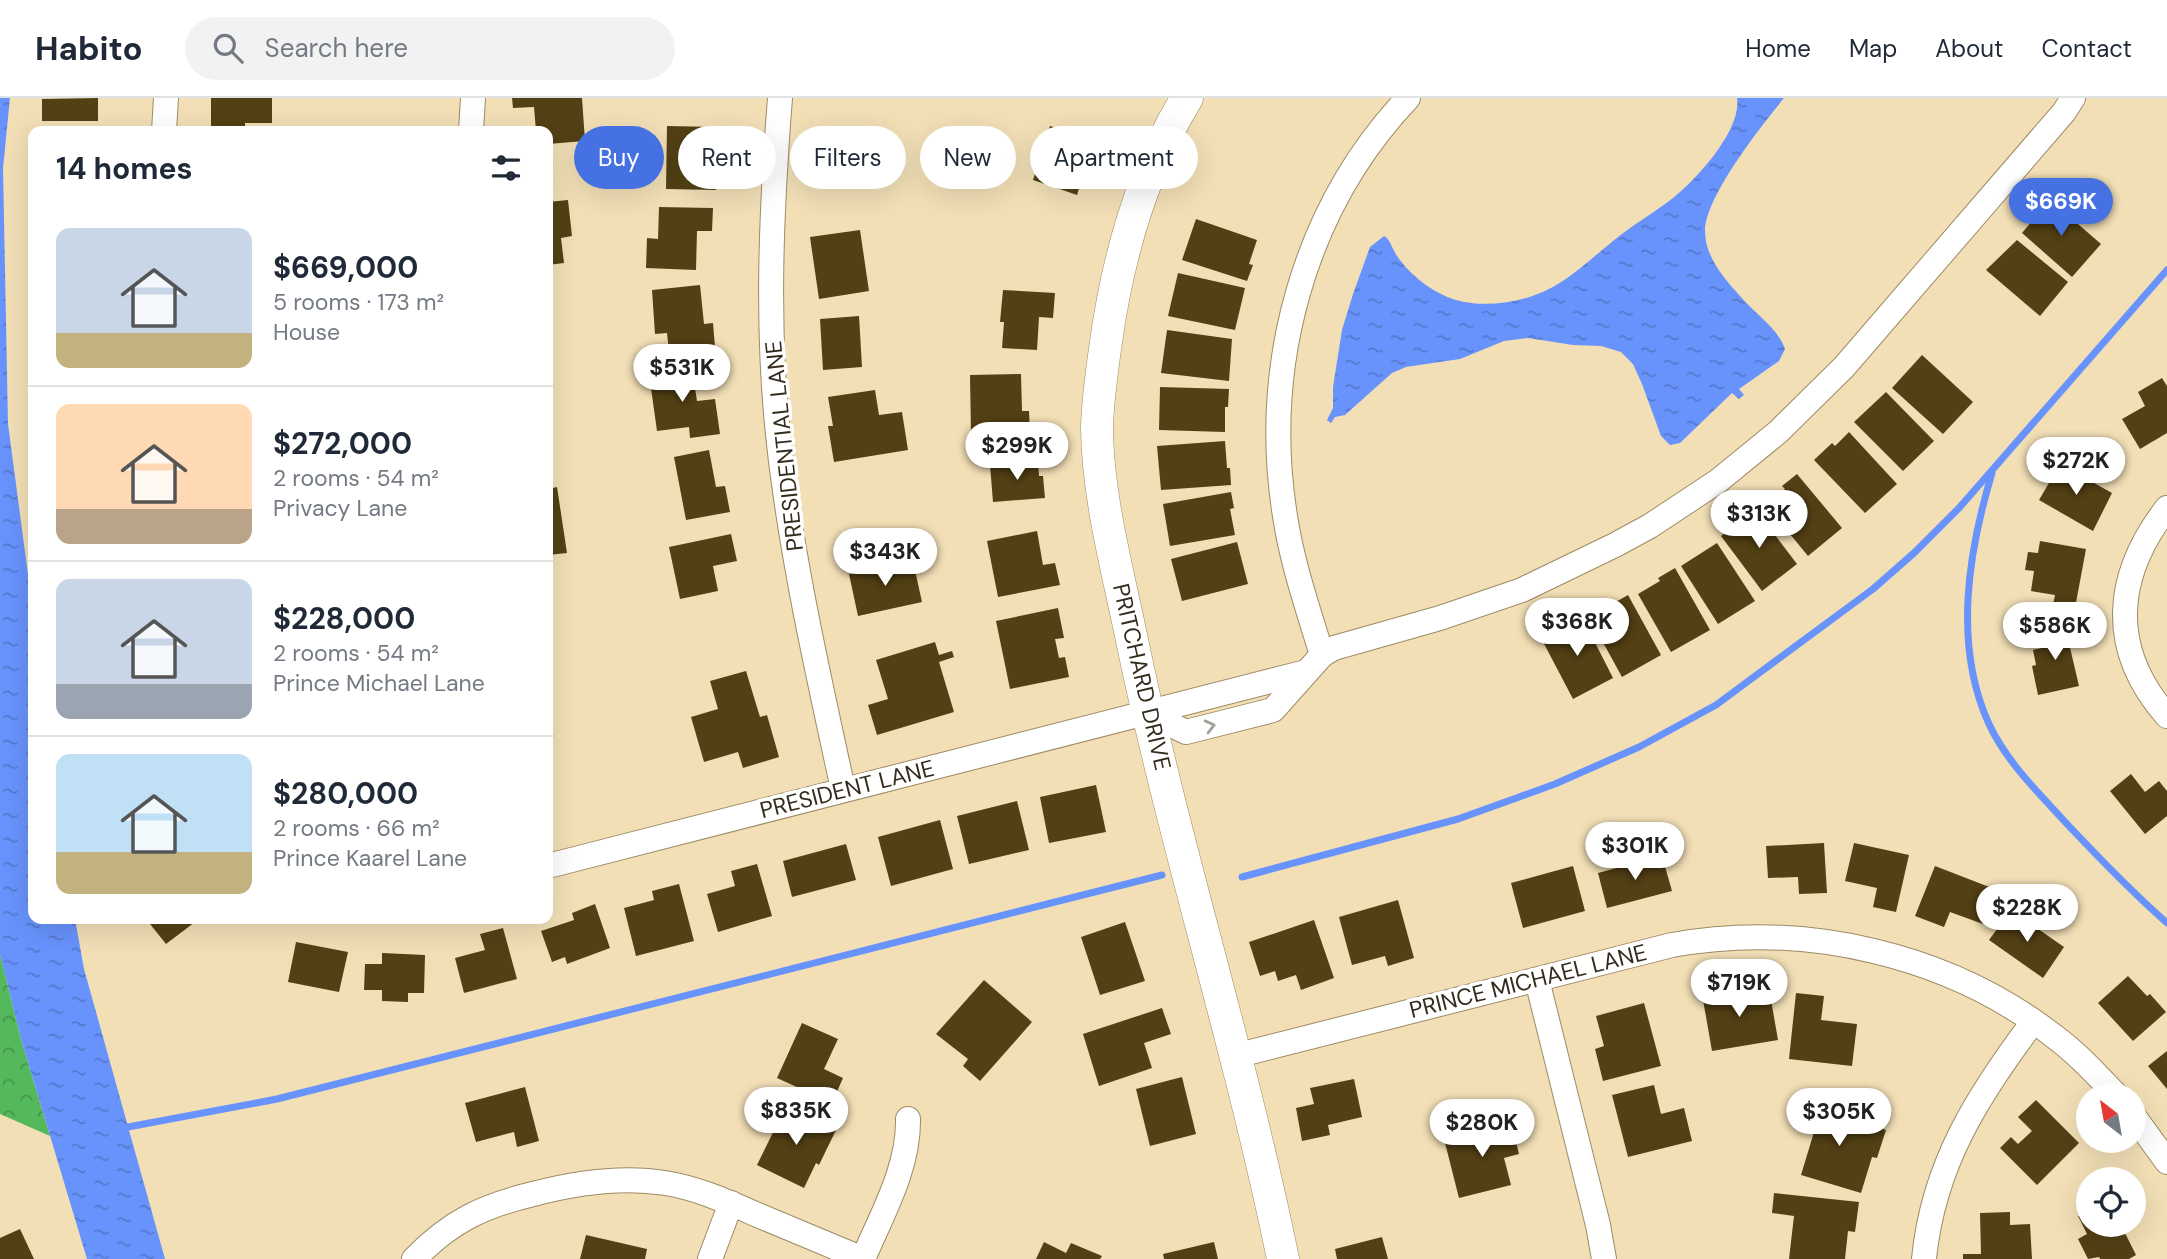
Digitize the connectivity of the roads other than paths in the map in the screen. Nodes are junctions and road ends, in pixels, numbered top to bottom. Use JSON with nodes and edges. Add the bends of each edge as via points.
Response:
{"nodes":[{"id":1,"x":166,"y":98,"type":"edge"},
{"id":2,"x":473,"y":98,"type":"edge"},
{"id":3,"x":780,"y":98,"type":"edge"},
{"id":4,"x":1408,"y":98,"type":"edge"},
{"id":5,"x":2073,"y":98,"type":"edge"},
{"id":6,"x":1182,"y":100,"type":"edge"},
{"id":7,"x":164,"y":126,"type":"edge"},
{"id":8,"x":471,"y":126,"type":"edge"},
{"id":9,"x":2167,"y":508,"type":"edge"},
{"id":10,"x":1314,"y":663,"type":"junction"},
{"id":11,"x":1147,"y":713,"type":"junction"},
{"id":12,"x":2167,"y":716,"type":"edge"},
{"id":13,"x":843,"y":789,"type":"junction"},
{"id":14,"x":553,"y":860,"type":"edge"},
{"id":15,"x":1536,"y":980,"type":"junction"},
{"id":16,"x":2034,"y":1022,"type":"junction"},
{"id":17,"x":1234,"y":1056,"type":"junction"},
{"id":18,"x":2105,"y":1083,"type":"edge"},
{"id":19,"x":908,"y":1119,"type":"dead end"},
{"id":20,"x":2146,"y":1133,"type":"edge"},
{"id":21,"x":2167,"y":1162,"type":"edge"},
{"id":22,"x":731,"y":1203,"type":"junction"},
{"id":23,"x":414,"y":1259,"type":"edge"},
{"id":24,"x":710,"y":1259,"type":"edge"},
{"id":25,"x":863,"y":1259,"type":"edge"},
{"id":26,"x":1283,"y":1259,"type":"edge"},
{"id":27,"x":1604,"y":1259,"type":"edge"},
{"id":28,"x":1924,"y":1259,"type":"edge"}],
"edges":[{"from":1,"to":7,"type":"street"},
{"from":2,"to":8,"type":"street"},
{"from":3,"to":13,"type":"street","name":"PRESIDENTIAL LANE","via":[[771,270],[779,441],[805,613]]},
{"from":4,"to":10,"type":"street","via":[[1369,146],[1334,203],[1303,274],[1284,347],[1278,417],[1283,505]]},
{"from":5,"to":10,"type":"street","name":"PRESIDENT LANE","via":[[1851,359],[1779,432],[1718,481],[1650,526],[1522,590],[1348,643]]},
{"from":6,"to":11,"type":"street","name":"PRITCHARD DRIVE","via":[[1124,245],[1099,390],[1098,450],[1105,502]]},
{"from":9,"to":12,"type":"street","via":[[2134,563],[2125,618],[2137,669]]},
{"from":10,"to":11,"type":"street","name":"PRESIDENT LANE"},
{"from":11,"to":13,"type":"street","name":"PRESIDENT LANE"},
{"from":11,"to":17,"type":"street","name":"PRITCHARD DRIVE"},
{"from":13,"to":14,"type":"street","name":"PRESIDENT LANE"},
{"from":15,"to":16,"type":"street","name":"PRINCE MICHAEL LANE","via":[[1684,943],[1741,936],[1783,937],[1853,946],[1906,961],[1965,982]]},
{"from":15,"to":17,"type":"street","name":"PRINCE MICHAEL LANE"},
{"from":15,"to":27,"type":"street"},
{"from":16,"to":18,"type":"street","name":"PRINCE MICHAEL LANE"},
{"from":16,"to":28,"type":"street","via":[[1985,1088],[1956,1140],[1935,1198]]},
{"from":17,"to":26,"type":"street","name":"PRITCHARD DRIVE"},
{"from":19,"to":25,"type":"street","via":[[902,1168]]},
{"from":20,"to":21,"type":"street"},
{"from":22,"to":23,"type":"street","via":[[686,1188],[643,1181],[568,1186],[502,1201],[477,1212],[441,1233]]},
{"from":22,"to":24,"type":"street"},
{"from":22,"to":25,"type":"street"}]}
